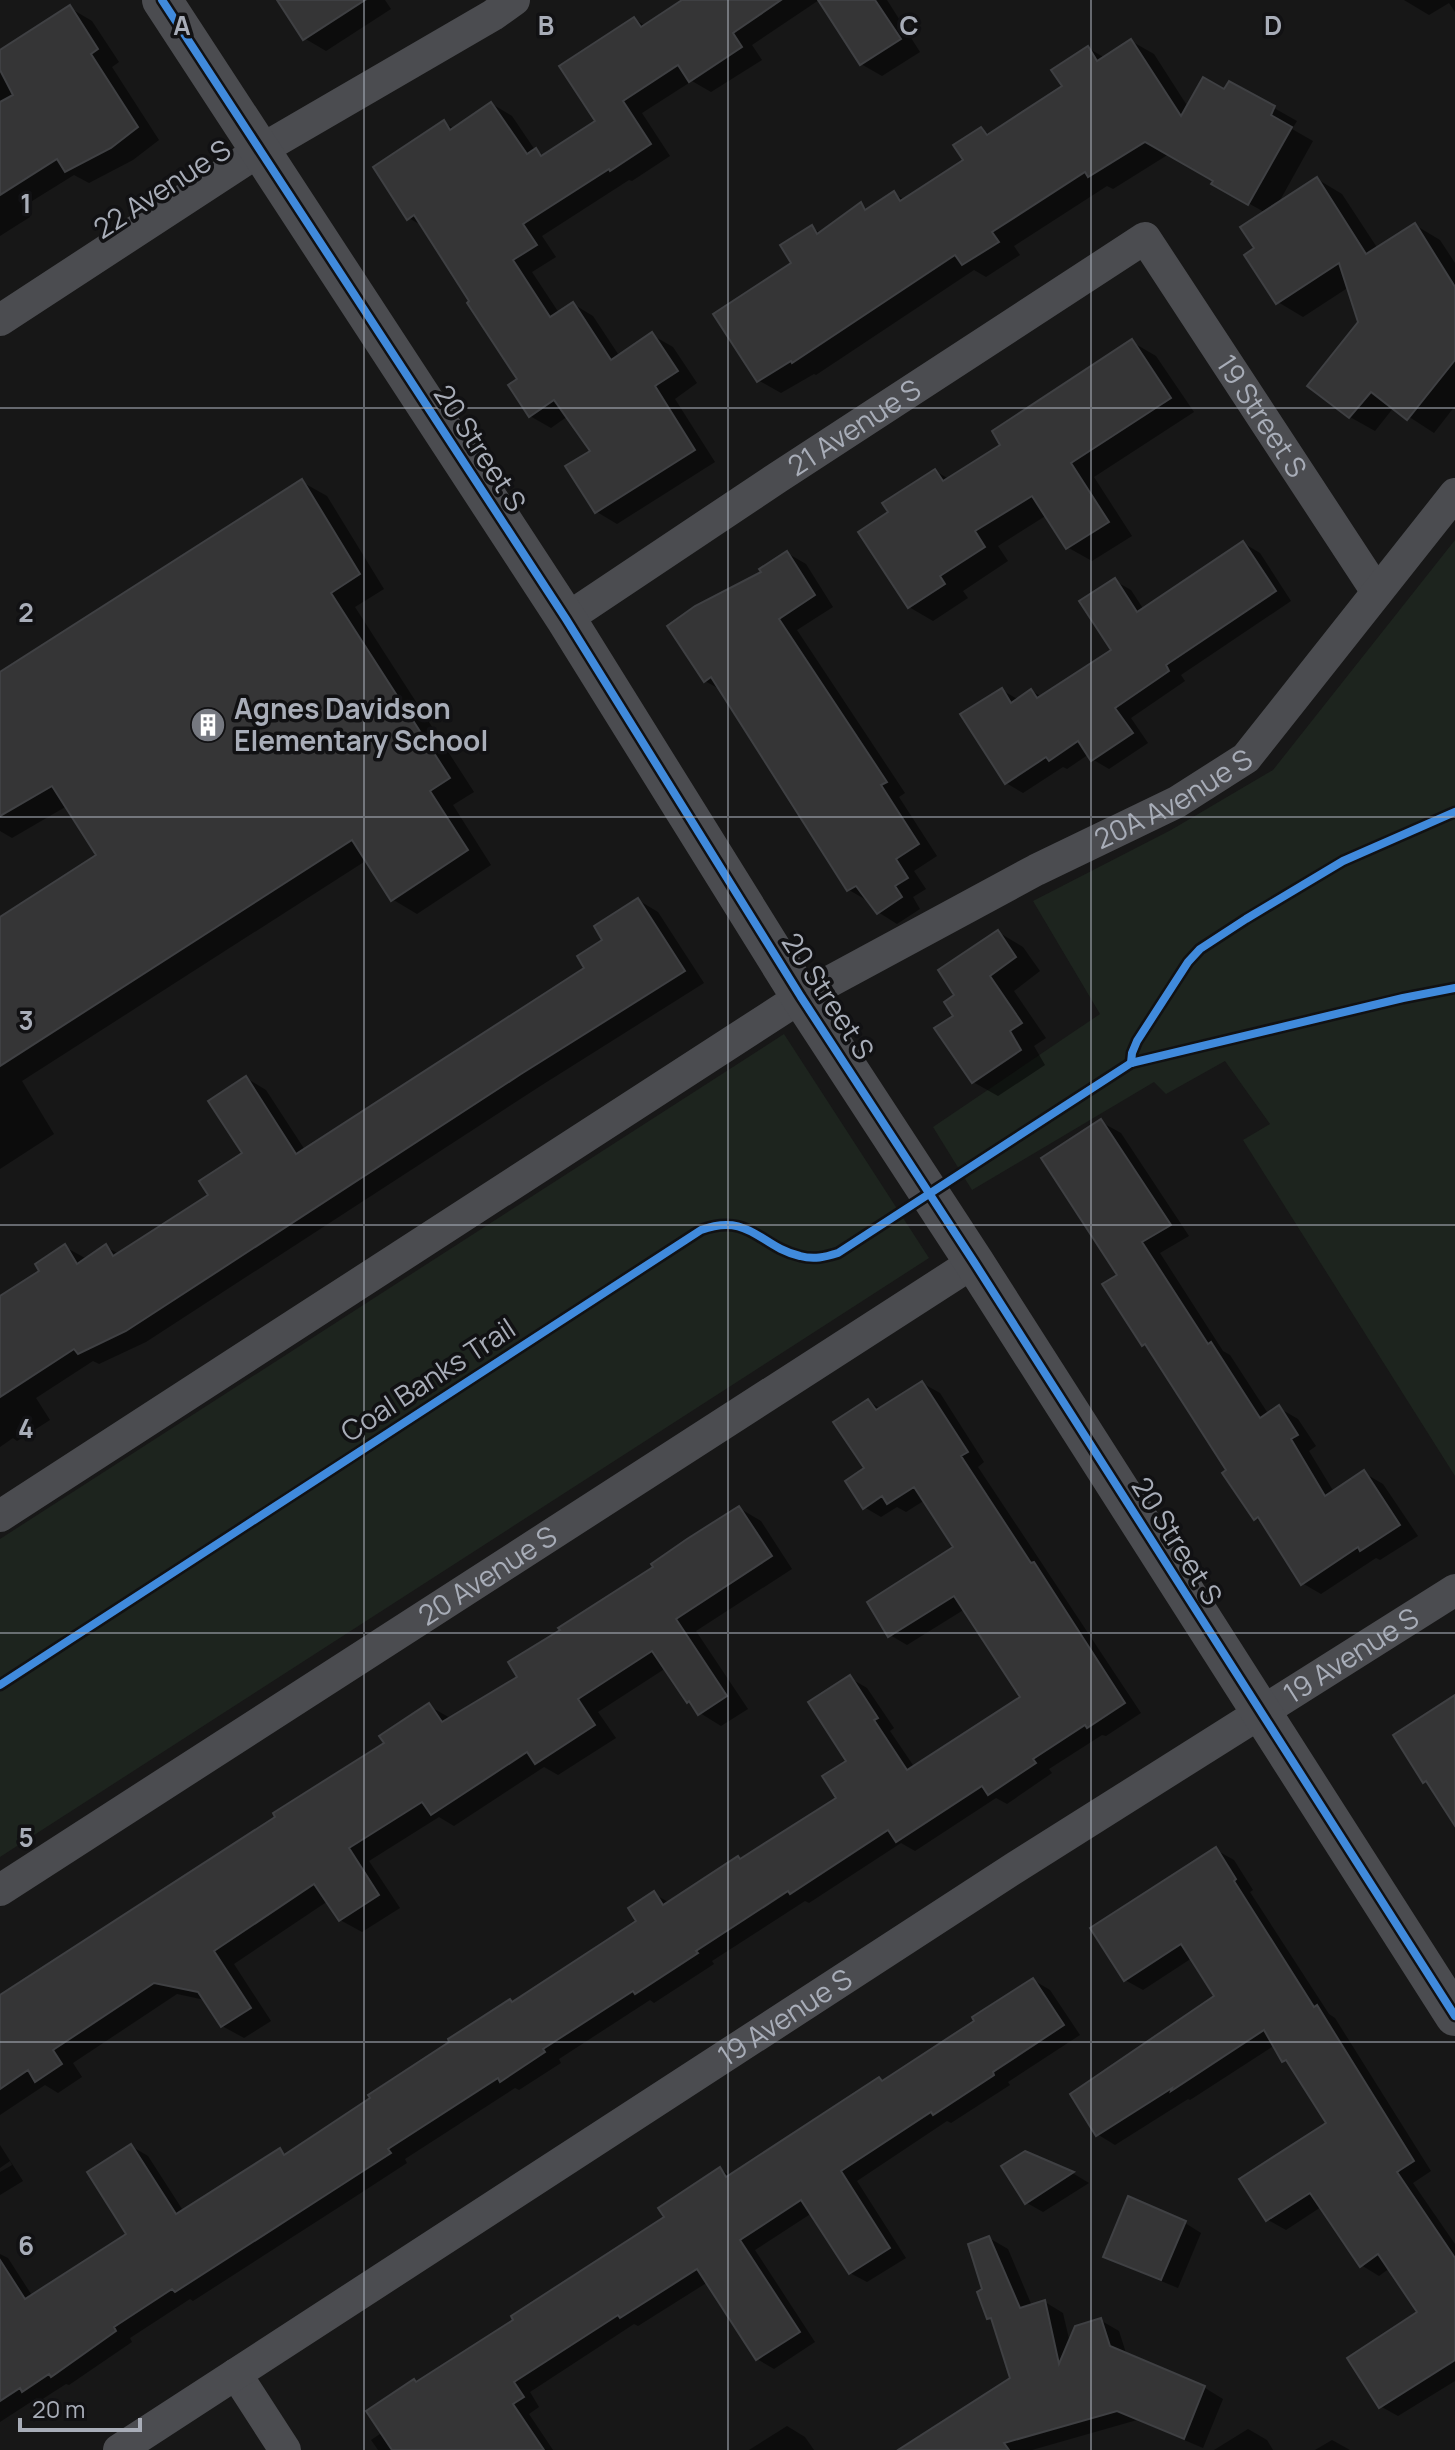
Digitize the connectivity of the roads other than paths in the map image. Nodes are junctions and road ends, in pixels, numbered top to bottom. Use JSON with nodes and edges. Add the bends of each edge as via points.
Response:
{"nodes":[{"id":1,"x":162,"y":0,"type":"edge"},
{"id":2,"x":514,"y":0,"type":"edge"},
{"id":3,"x":259,"y":151,"type":"junction"},
{"id":4,"x":1145,"y":238,"type":"joint"},
{"id":5,"x":0,"y":320,"type":"edge"},
{"id":6,"x":1455,"y":494,"type":"edge"},
{"id":7,"x":1377,"y":592,"type":"junction"},
{"id":8,"x":566,"y":619,"type":"junction"},
{"id":9,"x":801,"y":997,"type":"junction"},
{"id":10,"x":974,"y":1262,"type":"junction"},
{"id":11,"x":0,"y":1516,"type":"edge"},
{"id":12,"x":1455,"y":1590,"type":"edge"},
{"id":13,"x":1260,"y":1713,"type":"junction"},
{"id":14,"x":0,"y":1890,"type":"edge"},
{"id":15,"x":1455,"y":2016,"type":"edge"},
{"id":16,"x":236,"y":2374,"type":"junction"},
{"id":17,"x":119,"y":2450,"type":"edge"},
{"id":18,"x":285,"y":2450,"type":"edge"}],
"edges":[{"from":1,"to":3,"type":"street","name":"20 Street S"},
{"from":2,"to":3,"type":"street","name":"22 Avenue S"},
{"from":3,"to":5,"type":"street","name":"22 Avenue S"},
{"from":3,"to":8,"type":"street","name":"20 Street S"},
{"from":4,"to":7,"type":"street","name":"19 Street S"},
{"from":4,"to":8,"type":"street","name":"21 Avenue S"},
{"from":6,"to":7,"type":"street","name":"20A Avenue S"},
{"from":7,"to":9,"type":"street","name":"20A Avenue S","via":[[1246,758],[1177,802],[1036,870]]},
{"from":8,"to":9,"type":"street","name":"20 Street S"},
{"from":9,"to":10,"type":"street","name":"20 Street S"},
{"from":9,"to":11,"type":"street"},
{"from":10,"to":13,"type":"street","name":"20 Street S"},
{"from":10,"to":14,"type":"street","name":"20 Avenue S"},
{"from":12,"to":13,"type":"street","name":"19 Avenue S"},
{"from":13,"to":15,"type":"street","name":"20 Street S"},
{"from":13,"to":16,"type":"street","name":"19 Avenue S"},
{"from":16,"to":17,"type":"street","name":"19 Avenue S"},
{"from":16,"to":18,"type":"street"}]}
